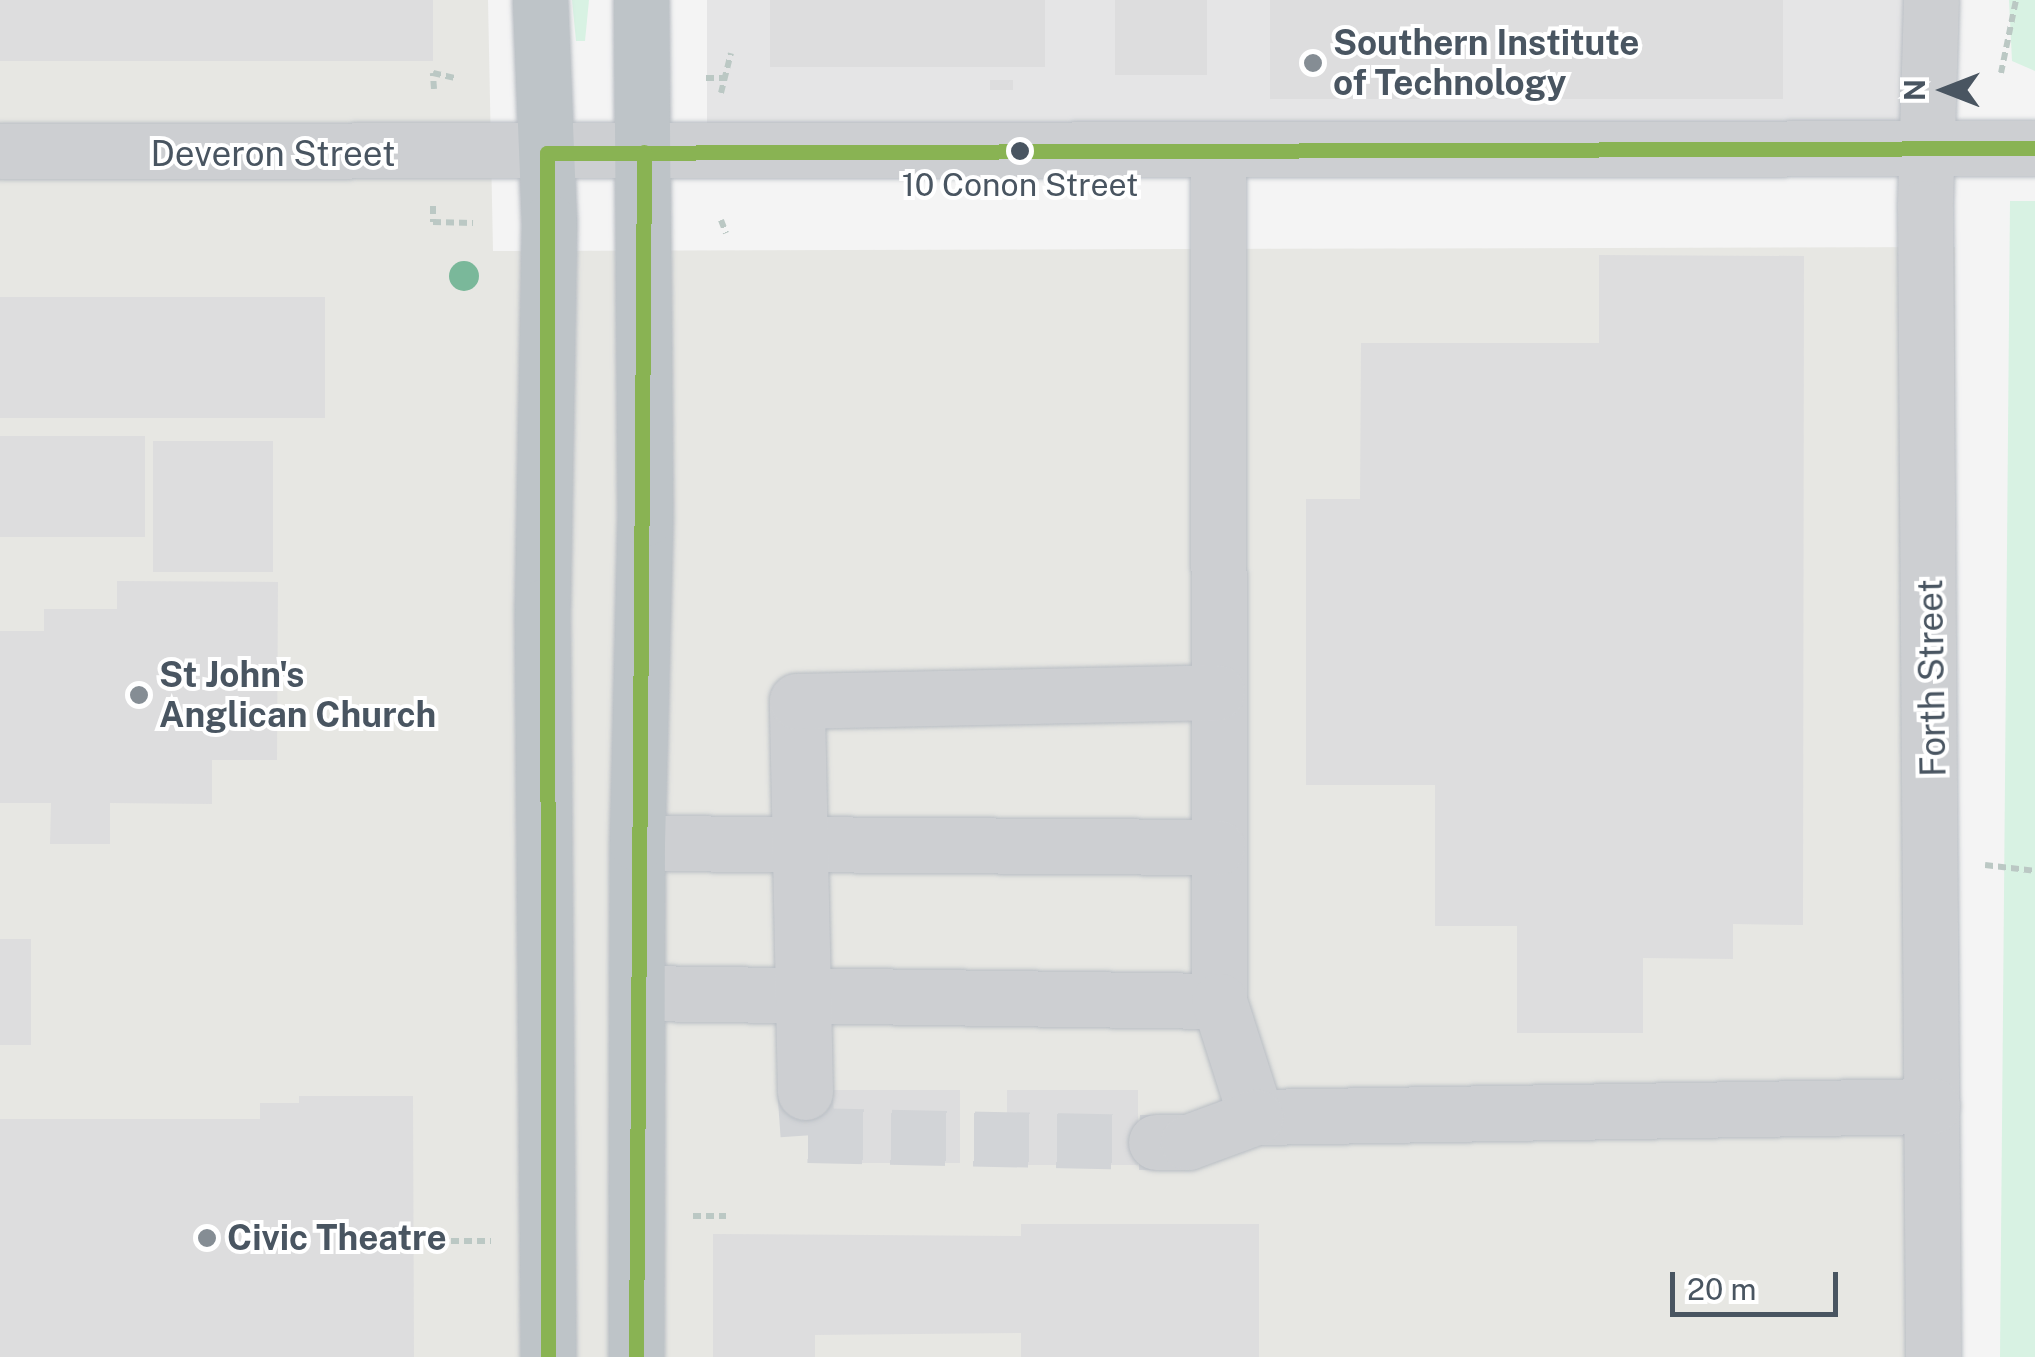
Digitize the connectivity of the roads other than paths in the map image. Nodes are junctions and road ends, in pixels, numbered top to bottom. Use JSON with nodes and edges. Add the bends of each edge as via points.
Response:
{"nodes":[{"id":1,"x":540,"y":0,"type":"edge"},
{"id":2,"x":641,"y":0,"type":"edge"},
{"id":3,"x":1931,"y":0,"type":"edge"},
{"id":4,"x":1928,"y":148,"type":"junction"},
{"id":5,"x":2035,"y":148,"type":"edge"},
{"id":6,"x":1218,"y":150,"type":"junction"},
{"id":7,"x":0,"y":151,"type":"edge"},
{"id":8,"x":644,"y":152,"type":"junction"},
{"id":9,"x":547,"y":153,"type":"junction"},
{"id":10,"x":1216,"y":692,"type":"junction"},
{"id":11,"x":637,"y":843,"type":"junction"},
{"id":12,"x":797,"y":844,"type":"junction"},
{"id":13,"x":1216,"y":847,"type":"junction"},
{"id":14,"x":638,"y":993,"type":"junction"},
{"id":15,"x":800,"y":1000,"type":"junction"},
{"id":16,"x":1219,"y":1001,"type":"junction"},
{"id":17,"x":805,"y":1092,"type":"tunnel mouth"},
{"id":18,"x":1932,"y":1106,"type":"junction"},
{"id":19,"x":1256,"y":1117,"type":"junction"},
{"id":20,"x":1156,"y":1142,"type":"tunnel mouth"},
{"id":21,"x":548,"y":1357,"type":"edge"},
{"id":22,"x":636,"y":1357,"type":"edge"},
{"id":23,"x":1932,"y":1357,"type":"edge"}],
"edges":[{"from":1,"to":9,"type":"highway"},
{"from":2,"to":8,"type":"highway"},
{"from":3,"to":4,"type":"street","name":"Forth Street"},
{"from":4,"to":5,"type":"street","name":"Deveron Street"},
{"from":4,"to":6,"type":"street","name":"Deveron Street"},
{"from":4,"to":18,"type":"street","name":"Forth Street"},
{"from":6,"to":8,"type":"street","name":"Deveron Street"},
{"from":6,"to":10,"type":"street"},
{"from":7,"to":9,"type":"street","name":"Deveron Street"},
{"from":8,"to":9,"type":"street","name":"Deveron Street"},
{"from":8,"to":11,"type":"highway"},
{"from":9,"to":21,"type":"highway"},
{"from":10,"to":12,"type":"street","via":[[797,702]]},
{"from":10,"to":13,"type":"street"},
{"from":11,"to":12,"type":"street"},
{"from":11,"to":14,"type":"highway"},
{"from":12,"to":13,"type":"street"},
{"from":12,"to":15,"type":"street"},
{"from":13,"to":16,"type":"street"},
{"from":14,"to":15,"type":"street"},
{"from":14,"to":22,"type":"highway"},
{"from":15,"to":16,"type":"street"},
{"from":15,"to":17,"type":"street"},
{"from":16,"to":19,"type":"street"},
{"from":18,"to":19,"type":"street"},
{"from":18,"to":23,"type":"street","name":"Forth Street"},
{"from":19,"to":20,"type":"street","via":[[1188,1142]]}]}
